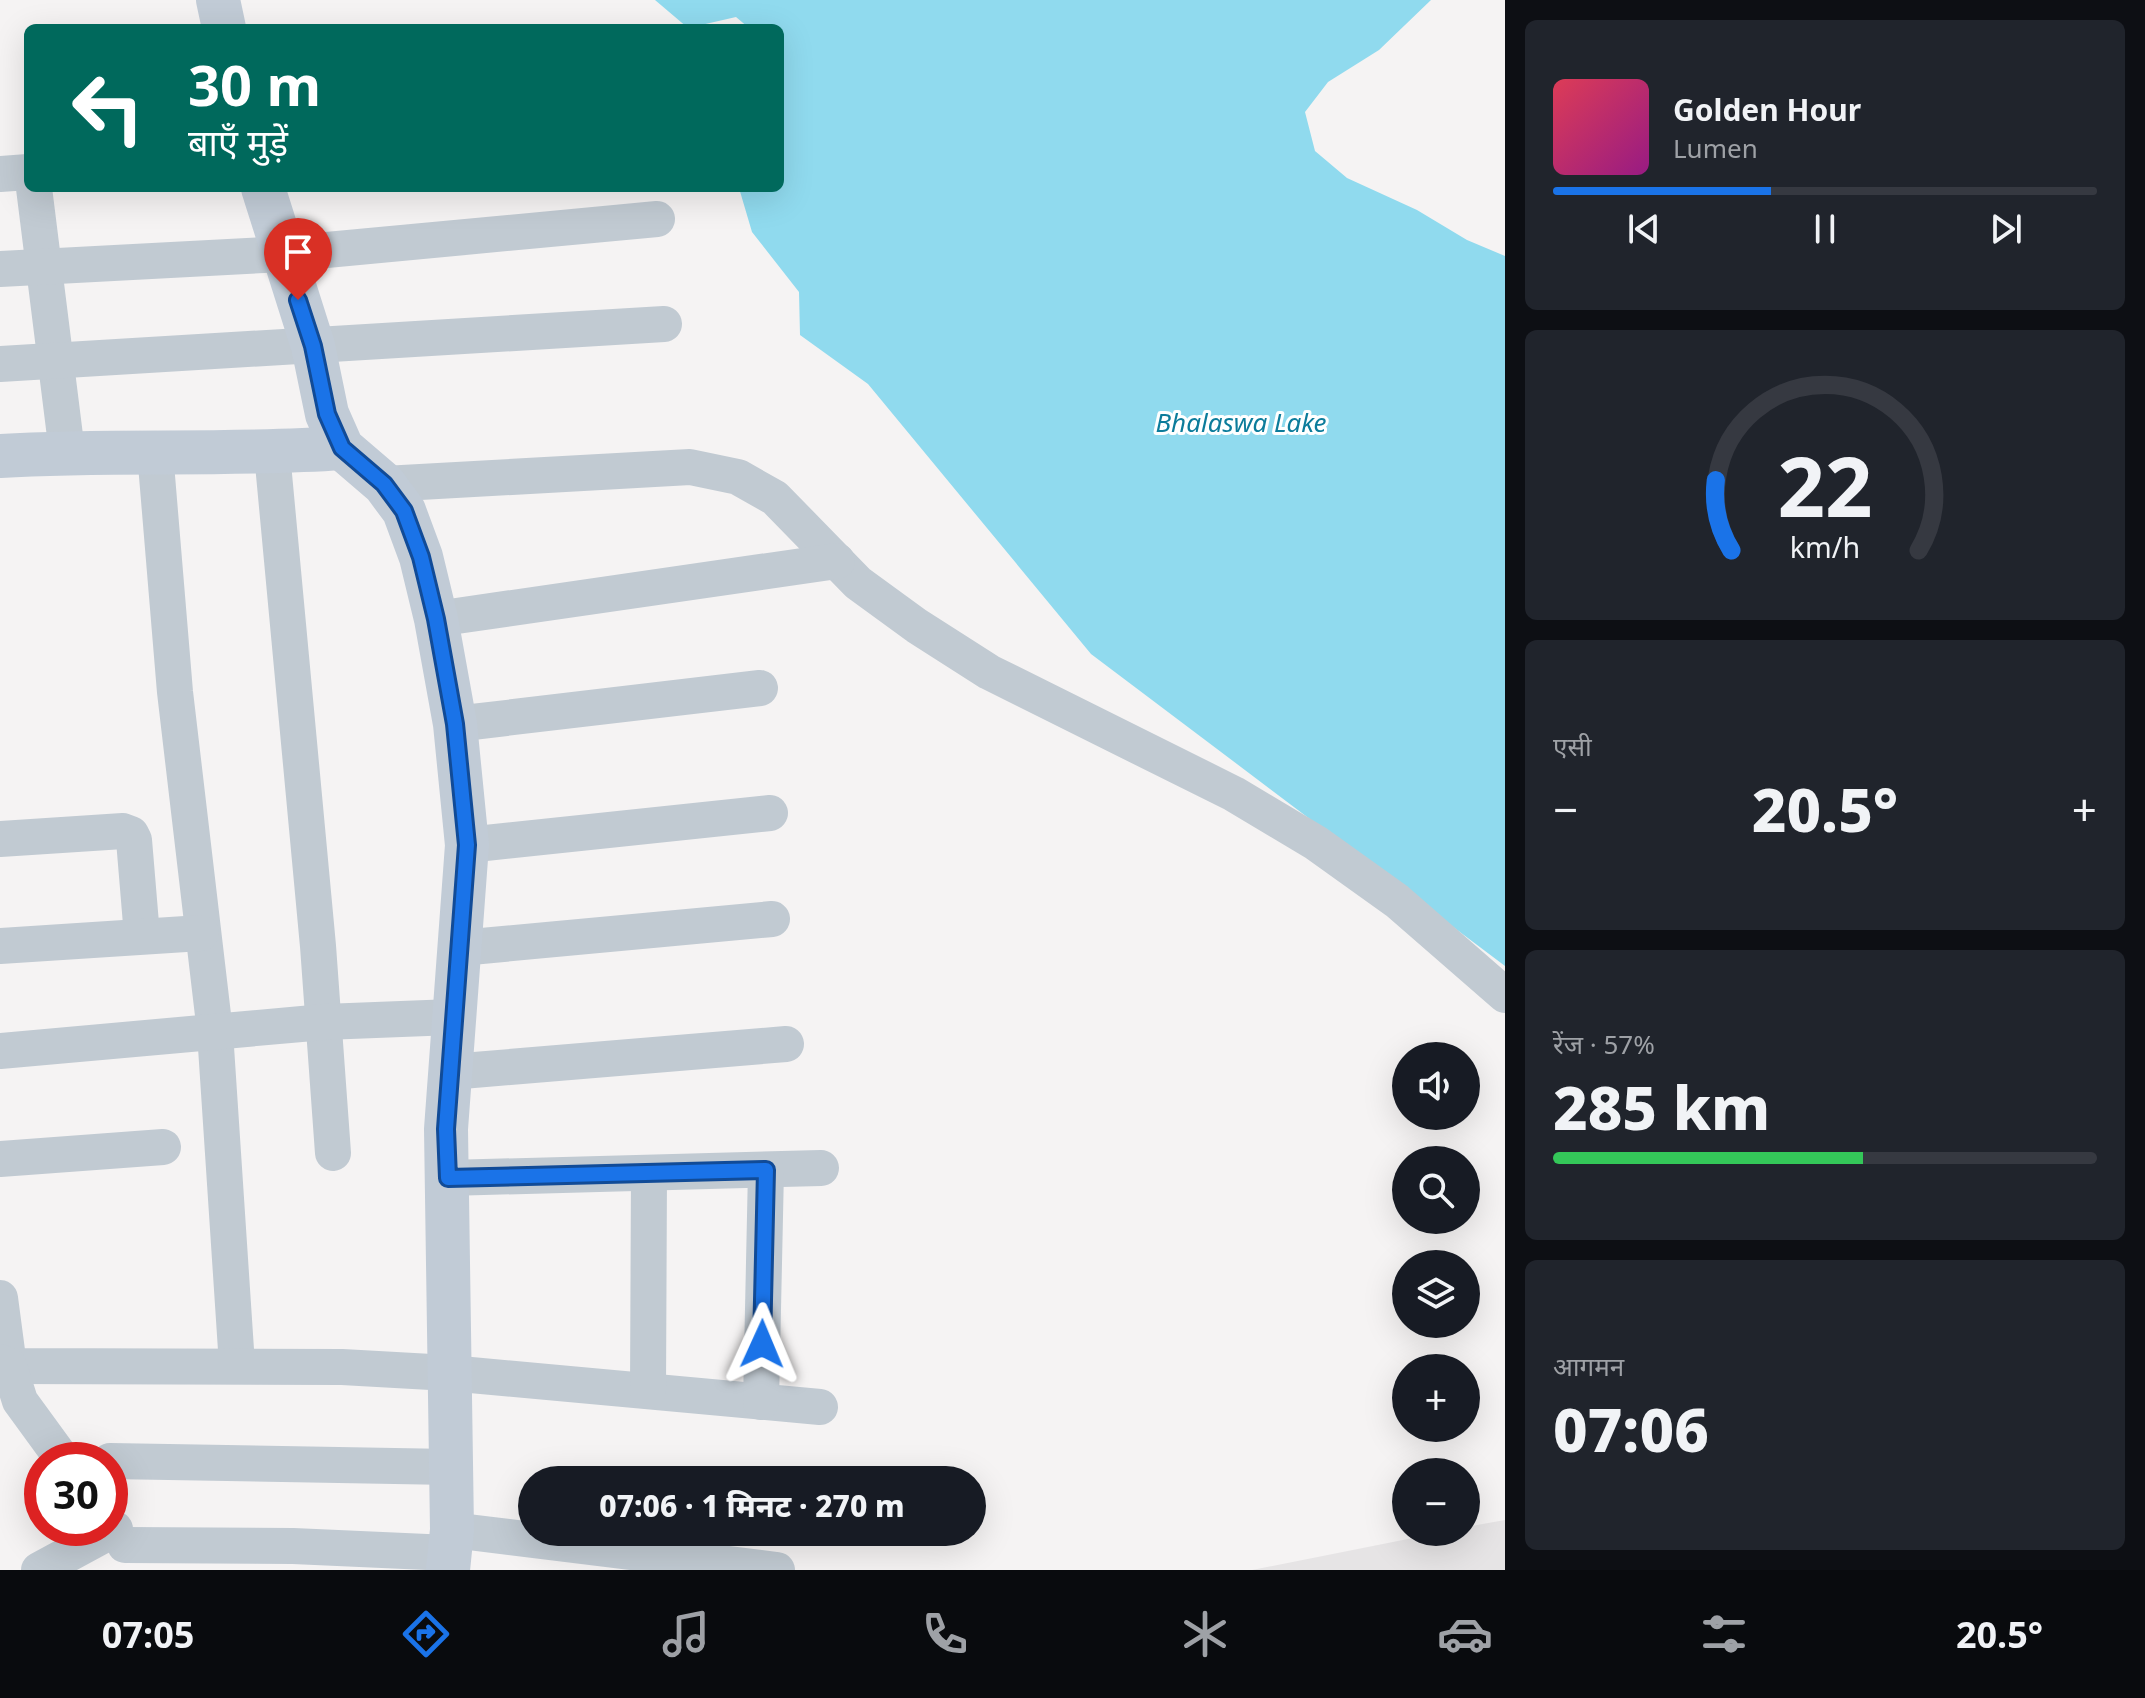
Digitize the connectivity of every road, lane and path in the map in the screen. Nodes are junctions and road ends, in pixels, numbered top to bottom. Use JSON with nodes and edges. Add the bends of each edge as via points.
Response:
{"nodes":[{"id":1,"x":218,"y":0,"type":"edge"},
{"id":2,"x":223,"y":24,"type":"edge"},
{"id":3,"x":24,"y":172,"type":"edge"},
{"id":4,"x":0,"y":174,"type":"edge"},
{"id":5,"x":35,"y":192,"type":"edge"},
{"id":6,"x":264,"y":192,"type":"edge"},
{"id":7,"x":657,"y":219,"type":"dead end"},
{"id":8,"x":284,"y":254,"type":"junction"},
{"id":9,"x":44,"y":266,"type":"junction"},
{"id":10,"x":0,"y":269,"type":"edge"},
{"id":11,"x":664,"y":324,"type":"dead end"},
{"id":12,"x":313,"y":346,"type":"junction"},
{"id":13,"x":56,"y":361,"type":"junction"},
{"id":14,"x":0,"y":364,"type":"edge"},
{"id":15,"x":342,"y":448,"type":"junction"},
{"id":16,"x":67,"y":452,"type":"junction"},
{"id":17,"x":155,"y":452,"type":"junction"},
{"id":18,"x":272,"y":453,"type":"junction"},
{"id":19,"x":0,"y":456,"type":"edge"},
{"id":20,"x":384,"y":484,"type":"junction"},
{"id":21,"x":837,"y":561,"type":"junction"},
{"id":22,"x":436,"y":619,"type":"junction"},
{"id":23,"x":760,"y":688,"type":"dead end"},
{"id":24,"x":455,"y":724,"type":"junction"},
{"id":25,"x":770,"y":813,"type":"dead end"},
{"id":26,"x":0,"y":839,"type":"edge"},
{"id":27,"x":467,"y":845,"type":"junction"},
{"id":28,"x":772,"y":919,"type":"dead end"},
{"id":29,"x":201,"y":933,"type":"junction"},
{"id":30,"x":142,"y":936,"type":"junction"},
{"id":31,"x":0,"y":946,"type":"edge"},
{"id":32,"x":460,"y":948,"type":"junction"},
{"id":33,"x":1505,"y":995,"type":"edge"},
{"id":34,"x":453,"y":1017,"type":"junction"},
{"id":35,"x":324,"y":1022,"type":"junction"},
{"id":36,"x":215,"y":1032,"type":"junction"},
{"id":37,"x":786,"y":1044,"type":"dead end"},
{"id":38,"x":0,"y":1051,"type":"edge"},
{"id":39,"x":450,"y":1072,"type":"junction"},
{"id":40,"x":163,"y":1147,"type":"dead end"},
{"id":41,"x":333,"y":1153,"type":"dead end"},
{"id":42,"x":0,"y":1159,"type":"edge"},
{"id":43,"x":821,"y":1168,"type":"dead end"},
{"id":44,"x":766,"y":1170,"type":"junction"},
{"id":45,"x":649,"y":1173,"type":"junction"},
{"id":46,"x":448,"y":1178,"type":"junction"},
{"id":47,"x":0,"y":1298,"type":"edge"},
{"id":48,"x":4,"y":1364,"type":"edge"},
{"id":49,"x":237,"y":1365,"type":"junction"},
{"id":50,"x":449,"y":1373,"type":"junction"},
{"id":51,"x":648,"y":1391,"type":"junction"},
{"id":52,"x":761,"y":1402,"type":"junction"},
{"id":53,"x":820,"y":1407,"type":"dead end"},
{"id":54,"x":0,"y":1424,"type":"edge"},
{"id":55,"x":41,"y":1442,"type":"edge"},
{"id":56,"x":49,"y":1442,"type":"edge"},
{"id":57,"x":128,"y":1461,"type":"edge"},
{"id":58,"x":451,"y":1467,"type":"junction"},
{"id":59,"x":128,"y":1542,"type":"edge"},
{"id":60,"x":111,"y":1546,"type":"edge"},
{"id":61,"x":450,"y":1551,"type":"edge"},
{"id":62,"x":625,"y":1561,"type":"edge"},
{"id":63,"x":39,"y":1570,"type":"edge"},
{"id":64,"x":777,"y":1570,"type":"edge"}],
"edges":[{"from":1,"to":2,"type":"street"},
{"from":3,"to":4,"type":"street"},
{"from":5,"to":9,"type":"street"},
{"from":6,"to":8,"type":"street"},
{"from":7,"to":8,"type":"street"},
{"from":8,"to":9,"type":"street"},
{"from":8,"to":12,"type":"street"},
{"from":9,"to":10,"type":"street"},
{"from":9,"to":13,"type":"street"},
{"from":11,"to":12,"type":"street"},
{"from":12,"to":13,"type":"street"},
{"from":12,"to":15,"type":"street","via":[[327,414]]},
{"from":13,"to":14,"type":"street"},
{"from":13,"to":16,"type":"street"},
{"from":15,"to":18,"type":"street"},
{"from":15,"to":20,"type":"street"},
{"from":16,"to":17,"type":"street"},
{"from":16,"to":19,"type":"street"},
{"from":17,"to":18,"type":"street"},
{"from":17,"to":29,"type":"street"},
{"from":18,"to":35,"type":"street"},
{"from":20,"to":21,"type":"street","via":[[690,467],[738,477],[775,498]]},
{"from":20,"to":22,"type":"street","via":[[404,511]]},
{"from":21,"to":22,"type":"street"},
{"from":21,"to":33,"type":"street","via":[[905,618],[989,672],[1234,794],[1316,843],[1397,901]]},
{"from":22,"to":24,"type":"street"},
{"from":23,"to":24,"type":"street"},
{"from":24,"to":27,"type":"street"},
{"from":25,"to":27,"type":"street"},
{"from":26,"to":30,"type":"street","via":[[131,834]]},
{"from":27,"to":32,"type":"street"},
{"from":28,"to":32,"type":"street"},
{"from":29,"to":30,"type":"street"},
{"from":29,"to":36,"type":"street"},
{"from":30,"to":31,"type":"street"},
{"from":32,"to":34,"type":"street"},
{"from":34,"to":35,"type":"street"},
{"from":34,"to":39,"type":"street"},
{"from":35,"to":36,"type":"street"},
{"from":35,"to":41,"type":"street"},
{"from":36,"to":38,"type":"street"},
{"from":36,"to":49,"type":"street"},
{"from":37,"to":39,"type":"street"},
{"from":39,"to":46,"type":"street"},
{"from":40,"to":42,"type":"street"},
{"from":43,"to":44,"type":"street"},
{"from":44,"to":45,"type":"street"},
{"from":44,"to":52,"type":"street"},
{"from":45,"to":46,"type":"street"},
{"from":45,"to":51,"type":"street"},
{"from":46,"to":50,"type":"street"},
{"from":47,"to":48,"type":"street"},
{"from":48,"to":49,"type":"street"},
{"from":48,"to":56,"type":"street","via":[[20,1401]]},
{"from":49,"to":50,"type":"street"},
{"from":50,"to":51,"type":"street"},
{"from":50,"to":58,"type":"street"},
{"from":51,"to":52,"type":"street"},
{"from":52,"to":53,"type":"street"},
{"from":54,"to":55,"type":"street"},
{"from":57,"to":58,"type":"street"},
{"from":58,"to":61,"type":"street"},
{"from":59,"to":61,"type":"street"},
{"from":60,"to":63,"type":"street"},
{"from":61,"to":62,"type":"street"},
{"from":62,"to":64,"type":"street"}]}
